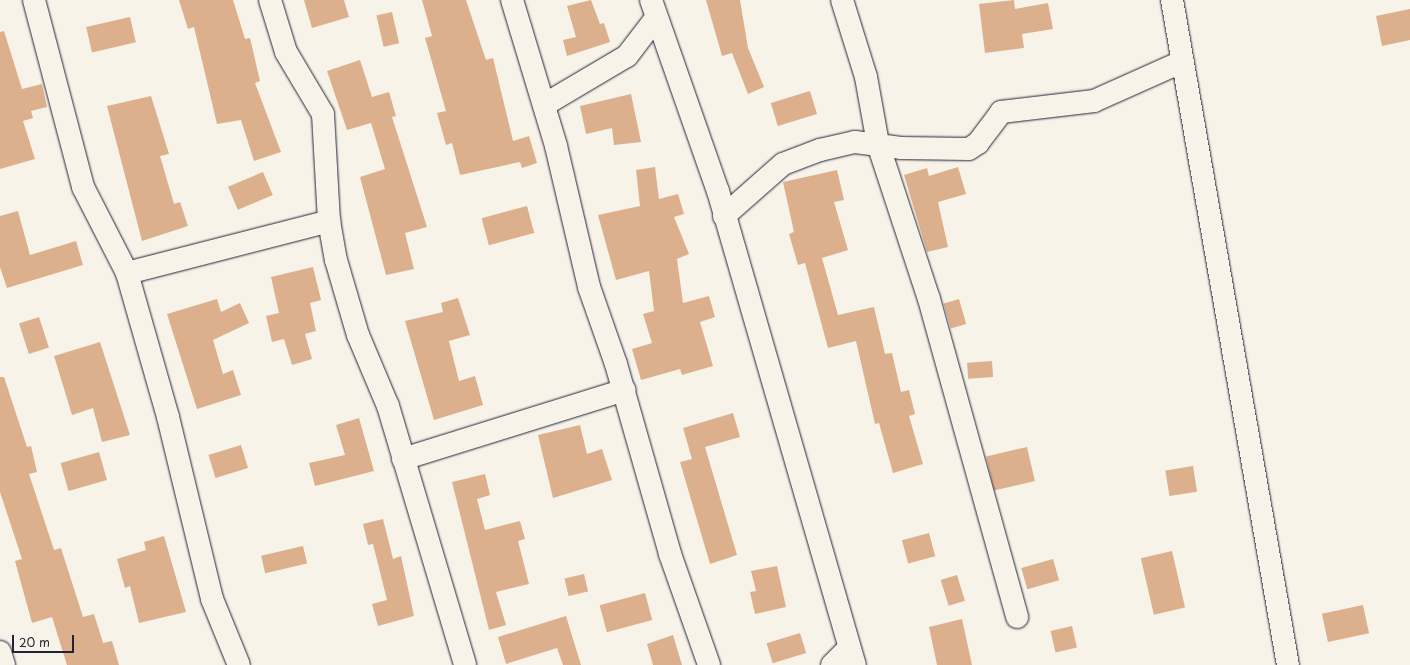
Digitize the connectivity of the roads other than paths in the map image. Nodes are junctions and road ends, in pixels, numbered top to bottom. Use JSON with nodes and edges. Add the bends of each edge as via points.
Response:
{"nodes":[{"id":1,"x":34,"y":0,"type":"edge"},
{"id":2,"x":270,"y":0,"type":"edge"},
{"id":3,"x":512,"y":0,"type":"edge"},
{"id":4,"x":842,"y":0,"type":"edge"},
{"id":5,"x":1172,"y":0,"type":"edge"},
{"id":6,"x":654,"y":9,"type":"edge"},
{"id":7,"x":1181,"y":62,"type":"junction"},
{"id":8,"x":544,"y":105,"type":"junction"},
{"id":9,"x":878,"y":144,"type":"junction"},
{"id":10,"x":724,"y":216,"type":"junction"},
{"id":11,"x":329,"y":221,"type":"junction"},
{"id":12,"x":127,"y":273,"type":"junction"},
{"id":13,"x":624,"y":390,"type":"junction"},
{"id":14,"x":404,"y":458,"type":"junction"},
{"id":15,"x":1017,"y":617,"type":"dead end"},
{"id":16,"x":0,"y":652,"type":"edge"},
{"id":17,"x":852,"y":656,"type":"edge"},
{"id":18,"x":4,"y":665,"type":"edge"},
{"id":19,"x":239,"y":665,"type":"edge"},
{"id":20,"x":465,"y":665,"type":"edge"},
{"id":21,"x":709,"y":665,"type":"edge"},
{"id":22,"x":832,"y":665,"type":"edge"},
{"id":23,"x":1288,"y":665,"type":"edge"}],
"edges":[{"from":1,"to":12,"type":"street","via":[[83,187]]},
{"from":2,"to":11,"type":"street","via":[[286,52],[323,114]]},
{"from":3,"to":8,"type":"street"},
{"from":4,"to":9,"type":"street","via":[[866,76]]},
{"from":5,"to":7,"type":"street"},
{"from":6,"to":8,"type":"street","via":[[627,56]]},
{"from":6,"to":10,"type":"street"},
{"from":7,"to":9,"type":"street","via":[[1094,101],[1001,112],[978,144],[969,149],[901,148]]},
{"from":7,"to":23,"type":"street"},
{"from":8,"to":13,"type":"street","via":[[589,287]]},
{"from":9,"to":10,"type":"street","via":[[855,142],[820,150],[783,164]]},
{"from":9,"to":15,"type":"street","via":[[929,299]]},
{"from":10,"to":17,"type":"street"},
{"from":11,"to":12,"type":"street"},
{"from":11,"to":14,"type":"street","via":[[358,335],[388,406]]},
{"from":12,"to":19,"type":"street","via":[[168,417],[212,599]]},
{"from":13,"to":14,"type":"street"},
{"from":13,"to":21,"type":"street","via":[[670,554]]},
{"from":14,"to":20,"type":"street"},
{"from":16,"to":18,"type":"street"},
{"from":17,"to":22,"type":"street"}]}
